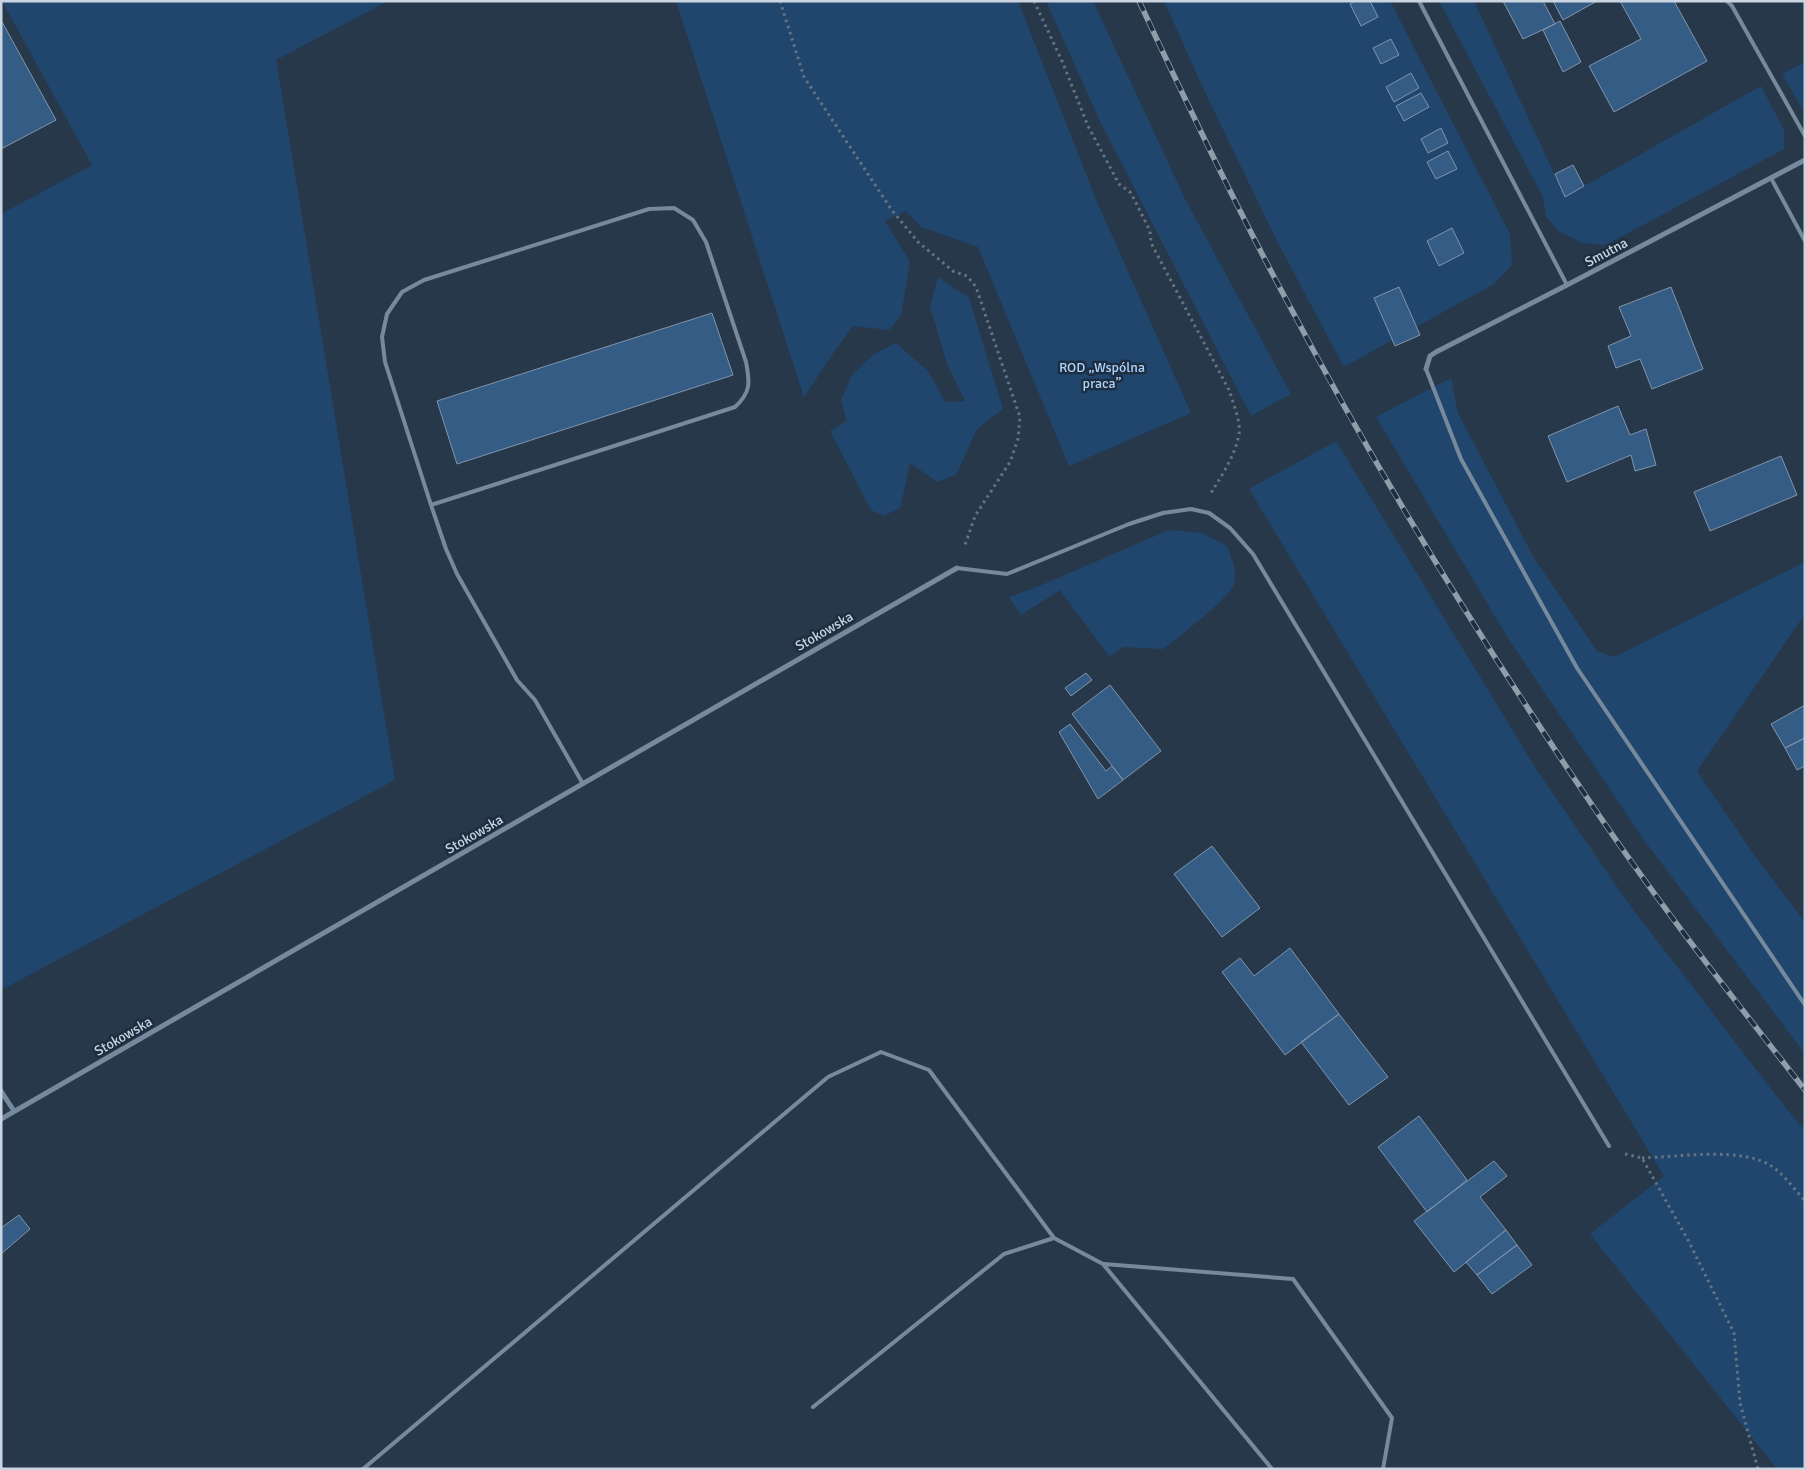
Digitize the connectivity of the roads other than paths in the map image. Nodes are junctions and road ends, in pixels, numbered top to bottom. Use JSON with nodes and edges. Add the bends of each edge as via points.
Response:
{"nodes":[{"id":1,"x":1419,"y":1,"type":"edge"},
{"id":2,"x":1727,"y":1,"type":"edge"},
{"id":3,"x":1805,"y":136,"type":"edge"},
{"id":4,"x":1805,"y":160,"type":"edge"},
{"id":5,"x":1771,"y":178,"type":"junction"},
{"id":6,"x":1805,"y":242,"type":"edge"},
{"id":7,"x":1567,"y":286,"type":"junction"},
{"id":8,"x":1426,"y":369,"type":"joint"},
{"id":9,"x":431,"y":505,"type":"junction"},
{"id":10,"x":957,"y":568,"type":"joint"},
{"id":11,"x":583,"y":784,"type":"junction"},
{"id":12,"x":1805,"y":1005,"type":"edge"},
{"id":13,"x":1,"y":1090,"type":"edge"},
{"id":14,"x":14,"y":1112,"type":"junction"},
{"id":15,"x":1,"y":1119,"type":"edge"},
{"id":16,"x":1609,"y":1146,"type":"road end"},
{"id":17,"x":1054,"y":1238,"type":"junction"},
{"id":18,"x":1103,"y":1264,"type":"junction"},
{"id":19,"x":813,"y":1407,"type":"dead end"},
{"id":20,"x":363,"y":1469,"type":"edge"},
{"id":21,"x":1272,"y":1469,"type":"edge"},
{"id":22,"x":1383,"y":1469,"type":"edge"}],
"edges":[{"from":1,"to":7,"type":"lane"},
{"from":2,"to":3,"type":"lane"},
{"from":4,"to":5,"type":"street","name":"Smutna"},
{"from":5,"to":6,"type":"lane"},
{"from":5,"to":7,"type":"street","name":"Smutna"},
{"from":7,"to":8,"type":"street","name":"Smutna","via":[[1436,352],[1430,356]]},
{"from":8,"to":12,"type":"lane","via":[[1461,459],[1577,668]]},
{"from":9,"to":9,"type":"lane","via":[[736,407],[746,396],[749,378],[746,362],[706,242],[693,220],[674,208],[648,209],[424,280],[402,292],[386,314],[382,337],[386,362]]},
{"from":9,"to":11,"type":"lane","via":[[457,574]]},
{"from":10,"to":11,"type":"street","name":"Stokowska"},
{"from":10,"to":16,"type":"lane","via":[[1008,574],[1163,513],[1199,510],[1230,528],[1253,554]]},
{"from":11,"to":14,"type":"street","name":"Stokowska"},
{"from":13,"to":14,"type":"street"},
{"from":14,"to":15,"type":"street","name":"Stokowska"},
{"from":17,"to":18,"type":"lane"},
{"from":17,"to":19,"type":"lane","via":[[1004,1254]]},
{"from":17,"to":20,"type":"lane","via":[[929,1070],[882,1052],[828,1077]]},
{"from":18,"to":21,"type":"lane"},
{"from":18,"to":22,"type":"lane","via":[[1294,1278],[1392,1418]]}]}
